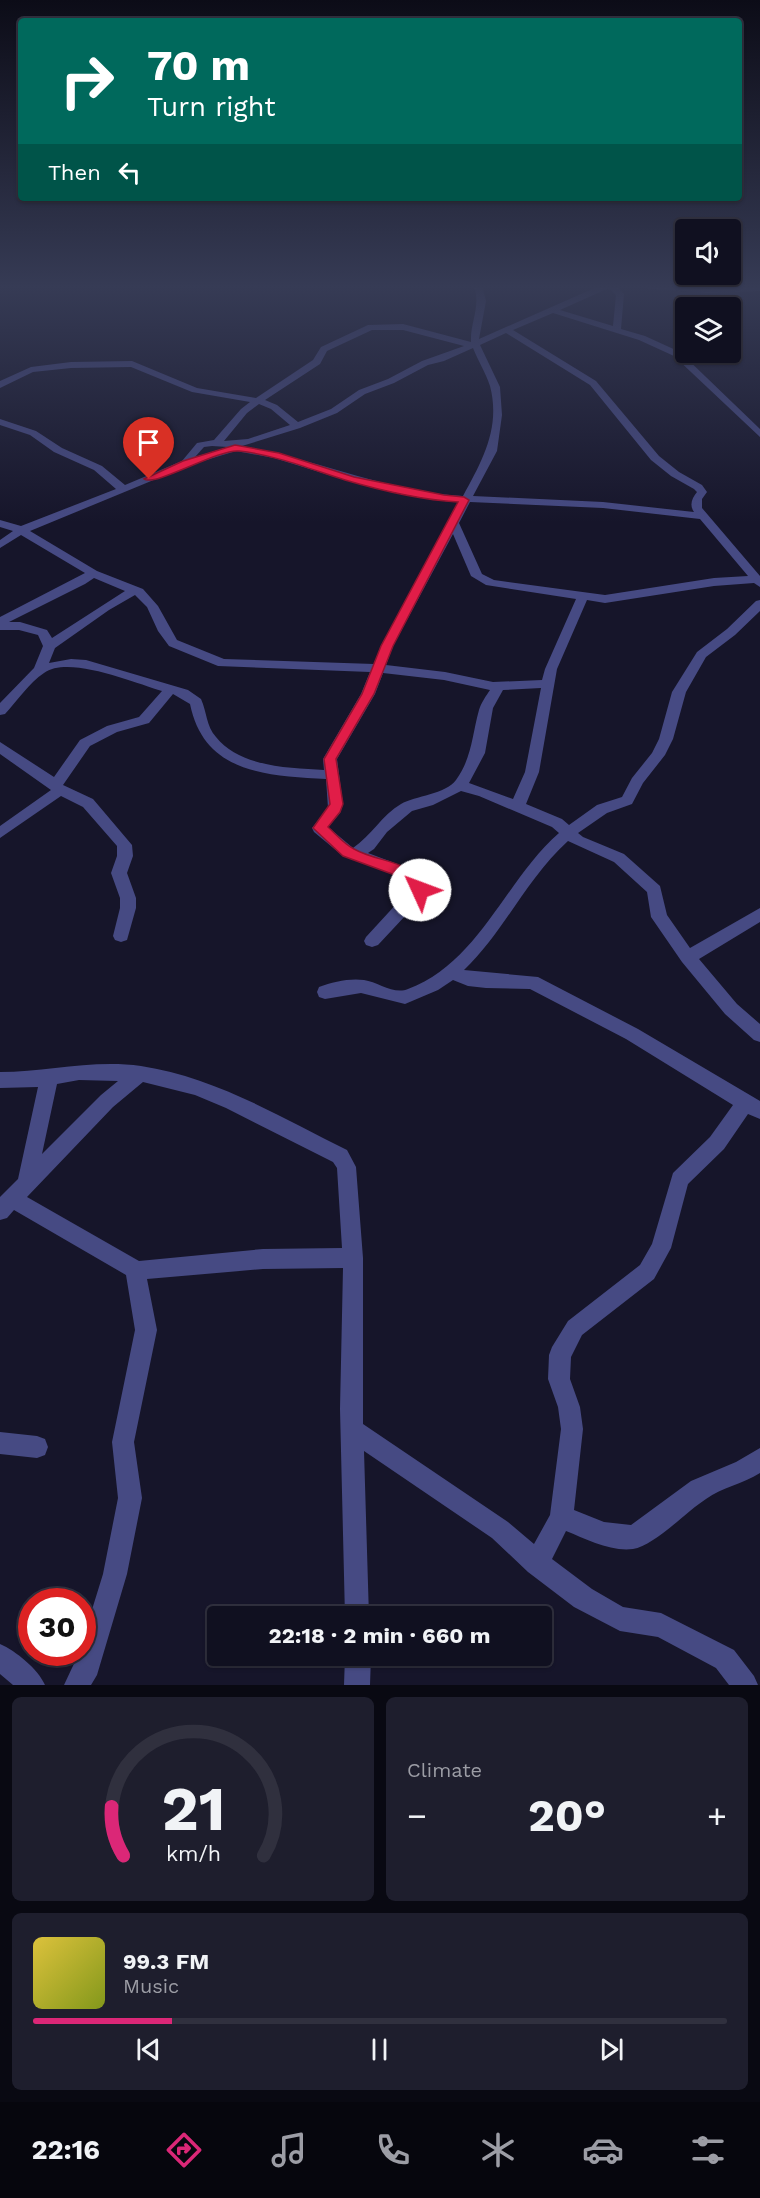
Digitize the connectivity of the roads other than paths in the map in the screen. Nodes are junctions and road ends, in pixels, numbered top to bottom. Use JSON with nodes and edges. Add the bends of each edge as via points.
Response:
{"nodes":[{"id":1,"x":97,"y":365,"type":"edge"},
{"id":2,"x":133,"y":365,"type":"edge"},
{"id":3,"x":313,"y":365,"type":"edge"},
{"id":4,"x":425,"y":365,"type":"edge"},
{"id":5,"x":484,"y":365,"type":"edge"},
{"id":6,"x":563,"y":365,"type":"edge"},
{"id":7,"x":688,"y":365,"type":"edge"},
{"id":8,"x":3,"y":381,"type":"edge"},
{"id":9,"x":258,"y":400,"type":"junction"},
{"id":10,"x":0,"y":422,"type":"edge"},
{"id":11,"x":297,"y":426,"type":"junction"},
{"id":12,"x":760,"y":434,"type":"edge"},
{"id":13,"x":249,"y":442,"type":"junction"},
{"id":14,"x":217,"y":443,"type":"junction"},
{"id":15,"x":235,"y":448,"type":"junction"},
{"id":16,"x":186,"y":463,"type":"junction"},
{"id":17,"x":123,"y":489,"type":"junction"},
{"id":18,"x":464,"y":500,"type":"junction"},
{"id":19,"x":704,"y":516,"type":"junction"},
{"id":20,"x":453,"y":522,"type":"junction"},
{"id":21,"x":0,"y":523,"type":"edge"},
{"id":22,"x":21,"y":530,"type":"junction"},
{"id":23,"x":0,"y":545,"type":"edge"},
{"id":24,"x":93,"y":573,"type":"junction"},
{"id":25,"x":759,"y":581,"type":"edge"},
{"id":26,"x":135,"y":590,"type":"junction"},
{"id":27,"x":584,"y":595,"type":"junction"},
{"id":28,"x":760,"y":604,"type":"edge"},
{"id":29,"x":0,"y":624,"type":"edge"},
{"id":30,"x":45,"y":657,"type":"junction"},
{"id":31,"x":378,"y":668,"type":"junction"},
{"id":32,"x":548,"y":684,"type":"junction"},
{"id":33,"x":499,"y":685,"type":"junction"},
{"id":34,"x":171,"y":689,"type":"junction"},
{"id":35,"x":0,"y":711,"type":"edge"},
{"id":36,"x":0,"y":747,"type":"edge"},
{"id":37,"x":330,"y":775,"type":"junction"},
{"id":38,"x":460,"y":786,"type":"junction"},
{"id":39,"x":57,"y":788,"type":"junction"},
{"id":40,"x":517,"y":807,"type":"junction"},
{"id":41,"x":0,"y":833,"type":"edge"},
{"id":42,"x":569,"y":834,"type":"junction"},
{"id":43,"x":354,"y":855,"type":"junction"},
{"id":44,"x":760,"y":914,"type":"edge"},
{"id":45,"x":120,"y":936,"type":"dead end"},
{"id":46,"x":372,"y":941,"type":"dead end"},
{"id":47,"x":688,"y":957,"type":"junction"},
{"id":48,"x":452,"y":973,"type":"junction"},
{"id":49,"x":325,"y":992,"type":"dead end"},
{"id":50,"x":760,"y":1035,"type":"edge"},
{"id":51,"x":140,"y":1074,"type":"junction"},
{"id":52,"x":49,"y":1078,"type":"junction"},
{"id":53,"x":0,"y":1080,"type":"edge"},
{"id":54,"x":753,"y":1107,"type":"edge"},
{"id":55,"x":27,"y":1182,"type":"junction"},
{"id":56,"x":6,"y":1204,"type":"edge"},
{"id":57,"x":353,"y":1258,"type":"junction"},
{"id":58,"x":138,"y":1271,"type":"junction"},
{"id":59,"x":352,"y":1430,"type":"junction"},
{"id":60,"x":0,"y":1443,"type":"edge"},
{"id":61,"x":37,"y":1447,"type":"dead end"},
{"id":62,"x":760,"y":1459,"type":"edge"},
{"id":63,"x":561,"y":1517,"type":"junction"},
{"id":64,"x":537,"y":1563,"type":"junction"},
{"id":65,"x":357,"y":1606,"type":"edge"},
{"id":66,"x":0,"y":1657,"type":"edge"},
{"id":67,"x":358,"y":1666,"type":"edge"},
{"id":68,"x":32,"y":1685,"type":"edge"},
{"id":69,"x":77,"y":1685,"type":"edge"},
{"id":70,"x":357,"y":1685,"type":"edge"},
{"id":71,"x":745,"y":1685,"type":"edge"}],
"edges":[{"from":1,"to":8,"type":"street","via":[[32,370]]},
{"from":2,"to":9,"type":"street","via":[[195,390]]},
{"from":3,"to":9,"type":"street"},
{"from":4,"to":11,"type":"street"},
{"from":5,"to":18,"type":"street","via":[[493,381],[498,420],[492,451]]},
{"from":6,"to":19,"type":"street","via":[[593,383],[656,458],[698,487],[702,492],[696,504]]},
{"from":7,"to":12,"type":"street"},
{"from":9,"to":11,"type":"street","via":[[274,407]]},
{"from":9,"to":14,"type":"street"},
{"from":10,"to":17,"type":"street","via":[[33,434],[98,468]]},
{"from":11,"to":13,"type":"street"},
{"from":13,"to":14,"type":"street"},
{"from":13,"to":15,"type":"street"},
{"from":14,"to":16,"type":"street","via":[[198,448]]},
{"from":15,"to":16,"type":"street"},
{"from":15,"to":18,"type":"street","via":[[276,455],[352,479]]},
{"from":16,"to":17,"type":"street"},
{"from":17,"to":22,"type":"street"},
{"from":18,"to":19,"type":"street","via":[[603,505]]},
{"from":18,"to":20,"type":"street"},
{"from":19,"to":25,"type":"street"},
{"from":20,"to":27,"type":"street","via":[[477,576],[490,583]]},
{"from":20,"to":31,"type":"street"},
{"from":21,"to":22,"type":"street"},
{"from":22,"to":23,"type":"street"},
{"from":22,"to":24,"type":"street"},
{"from":24,"to":26,"type":"street"},
{"from":24,"to":29,"type":"street"},
{"from":25,"to":27,"type":"street","via":[[681,587],[621,599]]},
{"from":26,"to":30,"type":"street","via":[[105,607]]},
{"from":26,"to":31,"type":"street","via":[[152,606],[173,643],[222,663]]},
{"from":27,"to":32,"type":"street","via":[[574,610]]},
{"from":28,"to":42,"type":"street","via":[[701,655],[679,692],[658,755],[627,800],[603,808]]},
{"from":29,"to":30,"type":"street","via":[[43,633]]},
{"from":30,"to":34,"type":"street","via":[[62,664],[89,663]]},
{"from":30,"to":35,"type":"street","via":[[23,689]]},
{"from":31,"to":33,"type":"street"},
{"from":31,"to":37,"type":"street","via":[[368,694],[330,759]]},
{"from":32,"to":33,"type":"street"},
{"from":32,"to":40,"type":"street","via":[[532,772]]},
{"from":33,"to":38,"type":"street","via":[[486,708],[478,753]]},
{"from":34,"to":37,"type":"street","via":[[196,702],[202,731],[236,759],[278,772]]},
{"from":34,"to":39,"type":"street","via":[[144,720],[112,729],[85,744],[76,752]]},
{"from":36,"to":39,"type":"street"},
{"from":37,"to":43,"type":"street","via":[[336,804],[320,828]]},
{"from":38,"to":40,"type":"street"},
{"from":38,"to":43,"type":"street","via":[[407,807]]},
{"from":39,"to":41,"type":"street"},
{"from":39,"to":45,"type":"street","via":[[88,803],[124,845],[119,873],[128,908]]},
{"from":40,"to":42,"type":"street","via":[[557,823]]},
{"from":42,"to":47,"type":"street","via":[[618,858],[646,880],[654,890],[659,917]]},
{"from":42,"to":48,"type":"street","via":[[536,865],[487,934]]},
{"from":43,"to":46,"type":"street","via":[[408,874],[420,887]]},
{"from":44,"to":47,"type":"street"},
{"from":47,"to":50,"type":"street","via":[[731,1009]]},
{"from":48,"to":49,"type":"street","via":[[408,997],[357,986]]},
{"from":48,"to":54,"type":"street","via":[[468,979],[532,982],[623,1029]]},
{"from":51,"to":52,"type":"street","via":[[79,1072]]},
{"from":51,"to":55,"type":"street","via":[[106,1101]]},
{"from":51,"to":57,"type":"street","via":[[197,1088],[232,1102],[340,1156],[346,1167]]},
{"from":52,"to":53,"type":"street"},
{"from":52,"to":55,"type":"street"},
{"from":54,"to":63,"type":"street","via":[[731,1121],[717,1143],[680,1179],[661,1248],[647,1272],[574,1329],[560,1355],[559,1379],[572,1429]]},
{"from":55,"to":56,"type":"street"},
{"from":56,"to":58,"type":"street"},
{"from":57,"to":58,"type":"street","via":[[263,1259]]},
{"from":57,"to":59,"type":"street"},
{"from":58,"to":69,"type":"street","via":[[146,1330],[123,1442],[130,1498],[115,1574],[88,1666]]},
{"from":59,"to":64,"type":"street","via":[[500,1530]]},
{"from":59,"to":65,"type":"street"},
{"from":60,"to":61,"type":"street"},
{"from":62,"to":63,"type":"street","via":[[699,1489],[633,1537],[604,1534]]},
{"from":63,"to":64,"type":"street"},
{"from":64,"to":71,"type":"street","via":[[583,1598],[620,1619],[661,1625],[725,1659]]},
{"from":66,"to":68,"type":"street"},
{"from":67,"to":70,"type":"street"}]}
